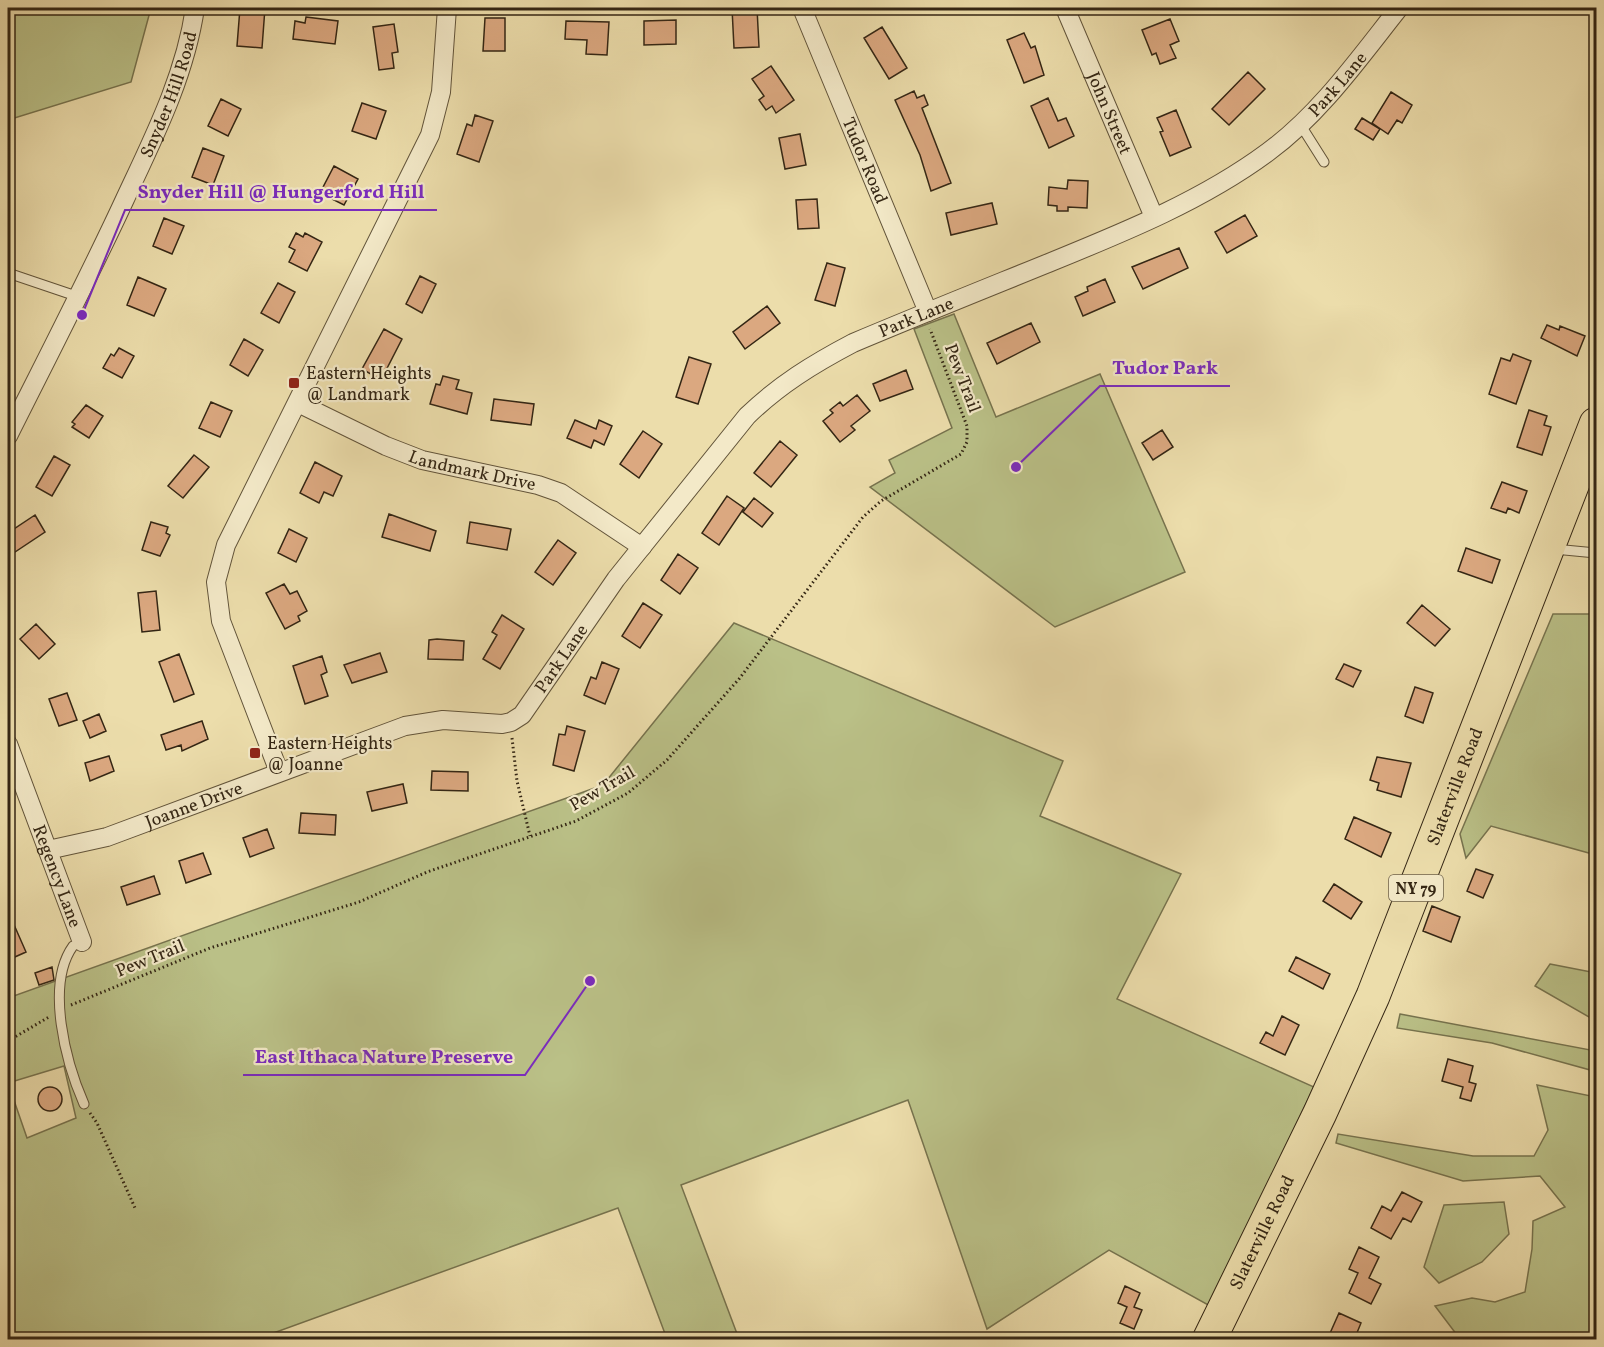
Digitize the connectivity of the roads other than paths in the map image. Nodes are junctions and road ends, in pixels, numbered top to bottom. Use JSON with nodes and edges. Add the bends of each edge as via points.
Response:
{"nodes":[{"id":1,"x":195,"y":8,"type":"edge"},
{"id":2,"x":447,"y":8,"type":"edge"},
{"id":3,"x":802,"y":8,"type":"edge"},
{"id":4,"x":1065,"y":8,"type":"edge"},
{"id":5,"x":1399,"y":8,"type":"edge"},
{"id":6,"x":1300,"y":124,"type":"junction"},
{"id":7,"x":1324,"y":162,"type":"dead end"},
{"id":8,"x":1154,"y":217,"type":"junction"},
{"id":9,"x":8,"y":273,"type":"edge"},
{"id":10,"x":79,"y":297,"type":"junction"},
{"id":11,"x":928,"y":312,"type":"junction"},
{"id":12,"x":298,"y":403,"type":"junction"},
{"id":13,"x":1596,"y":424,"type":"edge"},
{"id":14,"x":8,"y":436,"type":"edge"},
{"id":15,"x":642,"y":547,"type":"junction"},
{"id":16,"x":1549,"y":548,"type":"junction"},
{"id":17,"x":1596,"y":553,"type":"edge"},
{"id":18,"x":511,"y":722,"type":"joint"},
{"id":19,"x":8,"y":744,"type":"edge"},
{"id":20,"x":279,"y":772,"type":"junction"},
{"id":21,"x":48,"y":850,"type":"junction"},
{"id":22,"x":82,"y":942,"type":"joint"},
{"id":23,"x":84,"y":1104,"type":"road end"},
{"id":24,"x":1209,"y":1340,"type":"edge"}],
"edges":[{"from":1,"to":10,"type":"street","name":"Snyder Hill Road","via":[[183,63],[165,114]]},
{"from":2,"to":12,"type":"street","via":[[441,92],[430,135]]},
{"from":3,"to":11,"type":"street","name":"Tudor Road"},
{"from":4,"to":8,"type":"street","name":"John Street"},
{"from":5,"to":6,"type":"street","name":"Park Lane"},
{"from":6,"to":7,"type":"lane"},
{"from":6,"to":8,"type":"street","name":"Park Lane","via":[[1236,174]]},
{"from":8,"to":11,"type":"street","name":"Park Lane"},
{"from":9,"to":10,"type":"lane"},
{"from":10,"to":14,"type":"street","name":"Snyder Hill Road"},
{"from":11,"to":15,"type":"street","name":"Park Lane","via":[[816,362],[768,396]]},
{"from":12,"to":15,"type":"street","name":"Landmark Drive","via":[[422,460],[538,484],[561,493]]},
{"from":12,"to":20,"type":"street","via":[[226,545],[216,582],[221,621]]},
{"from":13,"to":16,"type":"highway","name":"Slaterville Road","number":"NY 79"},
{"from":15,"to":18,"type":"street","name":"Park Lane","via":[[616,579],[534,702]]},
{"from":16,"to":17,"type":"lane"},
{"from":16,"to":24,"type":"highway","name":"Slaterville Road","number":"NY 79","via":[[1373,996]]},
{"from":18,"to":20,"type":"street","name":"Joanne Drive","via":[[491,725],[426,721]]},
{"from":19,"to":21,"type":"street","name":"Regency Lane"},
{"from":20,"to":21,"type":"street","name":"Joanne Drive","via":[[107,837]]},
{"from":21,"to":22,"type":"street","name":"Regency Lane"},
{"from":22,"to":23,"type":"lane","via":[[73,946],[65,960],[60,1010],[75,1083]]}]}
